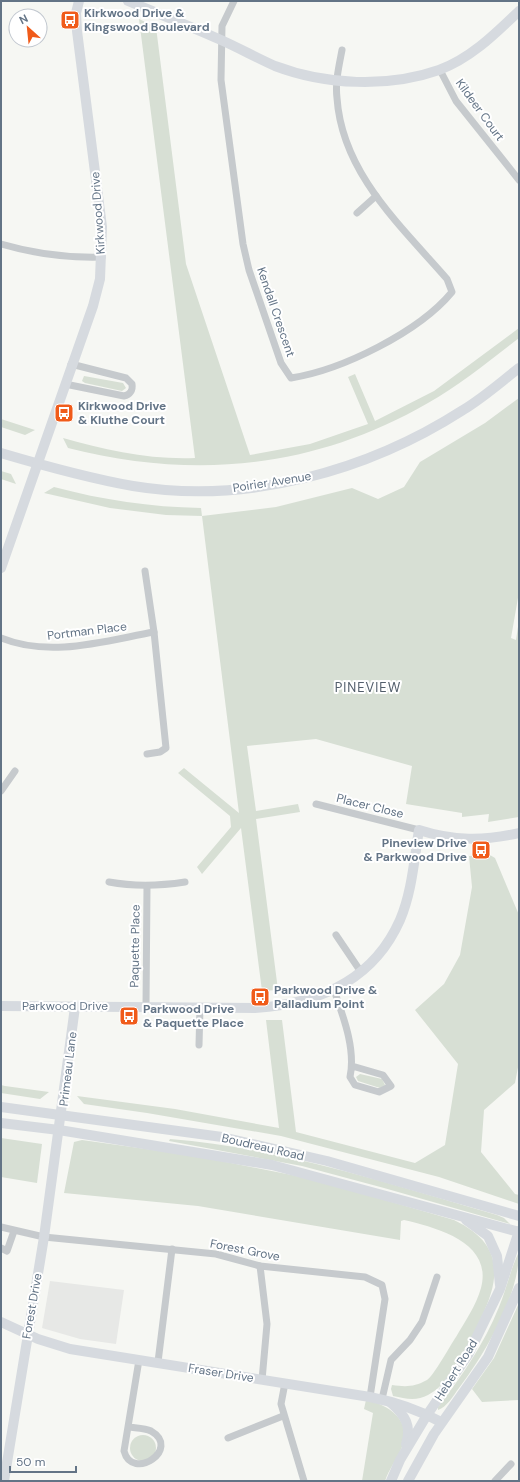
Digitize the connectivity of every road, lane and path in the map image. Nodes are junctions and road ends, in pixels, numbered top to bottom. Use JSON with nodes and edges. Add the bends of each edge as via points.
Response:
{"nodes":[{"id":1,"x":79,"y":1,"type":"edge"},
{"id":2,"x":128,"y":1,"type":"edge"},
{"id":3,"x":234,"y":1,"type":"edge"},
{"id":4,"x":519,"y":11,"type":"edge"},
{"id":5,"x":221,"y":40,"type":"junction"},
{"id":6,"x":342,"y":50,"type":"dead end"},
{"id":7,"x":440,"y":70,"type":"junction"},
{"id":8,"x":337,"y":80,"type":"junction"},
{"id":9,"x":519,"y":180,"type":"edge"},
{"id":10,"x":376,"y":196,"type":"junction"},
{"id":11,"x":357,"y":213,"type":"dead end"},
{"id":12,"x":1,"y":244,"type":"edge"},
{"id":13,"x":102,"y":257,"type":"junction"},
{"id":14,"x":71,"y":364,"type":"junction"},
{"id":15,"x":519,"y":368,"type":"edge"},
{"id":16,"x":65,"y":384,"type":"junction"},
{"id":17,"x":1,"y":453,"type":"edge"},
{"id":18,"x":37,"y":464,"type":"junction"},
{"id":19,"x":1,"y":568,"type":"edge"},
{"id":20,"x":145,"y":571,"type":"dead end"},
{"id":21,"x":154,"y":632,"type":"junction"},
{"id":22,"x":1,"y":638,"type":"edge"},
{"id":23,"x":147,"y":754,"type":"dead end"},
{"id":24,"x":15,"y":771,"type":"dead end"},
{"id":25,"x":1,"y":791,"type":"edge"},
{"id":26,"x":316,"y":804,"type":"dead end"},
{"id":27,"x":418,"y":830,"type":"junction"},
{"id":28,"x":519,"y":833,"type":"edge"},
{"id":29,"x":109,"y":882,"type":"dead end"},
{"id":30,"x":185,"y":882,"type":"dead end"},
{"id":31,"x":147,"y":886,"type":"junction"},
{"id":32,"x":336,"y":935,"type":"dead end"},
{"id":33,"x":361,"y":972,"type":"junction"},
{"id":34,"x":334,"y":990,"type":"junction"},
{"id":35,"x":1,"y":1006,"type":"edge"},
{"id":36,"x":146,"y":1006,"type":"junction"},
{"id":37,"x":76,"y":1007,"type":"junction"},
{"id":38,"x":200,"y":1007,"type":"junction"},
{"id":39,"x":199,"y":1045,"type":"dead end"},
{"id":40,"x":352,"y":1066,"type":"junction"},
{"id":41,"x":1,"y":1107,"type":"edge"},
{"id":42,"x":62,"y":1115,"type":"junction"},
{"id":43,"x":1,"y":1123,"type":"edge"},
{"id":44,"x":60,"y":1130,"type":"junction"},
{"id":45,"x":519,"y":1216,"type":"edge"},
{"id":46,"x":463,"y":1217,"type":"junction"},
{"id":47,"x":1,"y":1227,"type":"edge"},
{"id":48,"x":14,"y":1231,"type":"junction"},
{"id":49,"x":519,"y":1231,"type":"edge"},
{"id":50,"x":44,"y":1237,"type":"junction"},
{"id":51,"x":1,"y":1248,"type":"edge"},
{"id":52,"x":172,"y":1249,"type":"junction"},
{"id":53,"x":260,"y":1266,"type":"junction"},
{"id":54,"x":436,"y":1277,"type":"dead end"},
{"id":55,"x":519,"y":1288,"type":"edge"},
{"id":56,"x":500,"y":1289,"type":"junction"},
{"id":57,"x":1,"y":1322,"type":"edge"},
{"id":58,"x":27,"y":1334,"type":"junction"},
{"id":59,"x":139,"y":1360,"type":"junction"},
{"id":60,"x":158,"y":1362,"type":"junction"},
{"id":61,"x":262,"y":1380,"type":"junction"},
{"id":62,"x":284,"y":1383,"type":"junction"},
{"id":63,"x":370,"y":1397,"type":"junction"},
{"id":64,"x":385,"y":1400,"type":"junction"},
{"id":65,"x":427,"y":1415,"type":"junction"},
{"id":66,"x":283,"y":1416,"type":"junction"},
{"id":67,"x":441,"y":1422,"type":"junction"},
{"id":68,"x":129,"y":1427,"type":"junction"},
{"id":69,"x":228,"y":1438,"type":"dead end"},
{"id":70,"x":400,"y":1460,"type":"junction"},
{"id":71,"x":511,"y":1464,"type":"dead end"},
{"id":72,"x":4,"y":1481,"type":"edge"},
{"id":73,"x":304,"y":1481,"type":"edge"},
{"id":74,"x":391,"y":1481,"type":"edge"},
{"id":75,"x":408,"y":1481,"type":"edge"},
{"id":76,"x":494,"y":1481,"type":"edge"}],
"edges":[{"from":1,"to":13,"type":"street","name":"Kirkwood Drive","via":[[76,31],[101,219]]},
{"from":2,"to":5,"type":"street"},
{"from":3,"to":5,"type":"street","via":[[222,26]]},
{"from":4,"to":7,"type":"street","via":[[487,41]]},
{"from":5,"to":8,"type":"street","via":[[286,70]]},
{"from":5,"to":10,"type":"street","name":"Kendall Crescent","via":[[221,80],[243,244],[249,270],[281,363],[291,378],[326,369],[383,344],[429,314],[452,292],[447,279]]},
{"from":6,"to":8,"type":"street","name":"Kendall Crescent"},
{"from":7,"to":8,"type":"street","via":[[387,80]]},
{"from":7,"to":9,"type":"street","name":"Kildeer Court","via":[[456,101]]},
{"from":8,"to":10,"type":"street","name":"Kendall Crescent","via":[[338,109],[347,145]]},
{"from":10,"to":11,"type":"street"},
{"from":12,"to":13,"type":"street","via":[[38,254],[73,258]]},
{"from":13,"to":14,"type":"street","name":"Kirkwood Drive","via":[[100,280]]},
{"from":14,"to":16,"type":"street","name":"Kirkwood Drive"},
{"from":14,"to":16,"type":"street","via":[[126,378],[132,384],[132,389],[124,396]]},
{"from":15,"to":18,"type":"street","name":"Poirier Avenue","via":[[464,409],[402,444],[356,463],[285,482],[210,490],[159,489],[56,470]]},
{"from":16,"to":18,"type":"street","name":"Kirkwood Drive"},
{"from":17,"to":18,"type":"street","name":"Poirier Avenue"},
{"from":18,"to":19,"type":"street"},
{"from":20,"to":21,"type":"street"},
{"from":21,"to":22,"type":"street","name":"Portman Place","via":[[64,647],[35,648]]},
{"from":21,"to":23,"type":"street","via":[[166,748],[160,752]]},
{"from":24,"to":25,"type":"street"},
{"from":26,"to":27,"type":"street","name":"Placer Close"},
{"from":27,"to":28,"type":"street","via":[[454,839],[485,840]]},
{"from":27,"to":33,"type":"street","name":"Parkwood Drive","via":[[411,878],[400,920],[380,953]]},
{"from":29,"to":31,"type":"street"},
{"from":30,"to":31,"type":"street"},
{"from":31,"to":36,"type":"street","name":"Paquette Place"},
{"from":32,"to":33,"type":"street"},
{"from":33,"to":34,"type":"street","name":"Parkwood Drive"},
{"from":34,"to":38,"type":"street","name":"Parkwood Drive","via":[[278,1006]]},
{"from":34,"to":40,"type":"street","via":[[351,1050]]},
{"from":35,"to":37,"type":"street","name":"Parkwood Drive"},
{"from":36,"to":37,"type":"street","name":"Parkwood Drive"},
{"from":36,"to":38,"type":"street","name":"Parkwood Drive"},
{"from":37,"to":42,"type":"street","name":"Primeau Lane"},
{"from":38,"to":39,"type":"street"},
{"from":40,"to":40,"type":"street","via":[[350,1077],[355,1085],[380,1092],[391,1086],[383,1075]]},
{"from":41,"to":42,"type":"street","name":"Boudreau Road"},
{"from":42,"to":44,"type":"street","name":"Primeau Lane"},
{"from":42,"to":45,"type":"street","name":"Boudreau Road","via":[[222,1137],[327,1161]]},
{"from":43,"to":44,"type":"street","name":"Boudreau Road"},
{"from":44,"to":46,"type":"street","name":"Boudreau Road","via":[[272,1165]]},
{"from":44,"to":50,"type":"street","name":"Forest Drive"},
{"from":46,"to":49,"type":"street","name":"Boudreau Road"},
{"from":46,"to":56,"type":"street","via":[[488,1236],[497,1256]]},
{"from":47,"to":48,"type":"street","name":"Forest Grove"},
{"from":48,"to":50,"type":"street","name":"Forest Grove"},
{"from":48,"to":51,"type":"street","via":[[7,1251]]},
{"from":49,"to":56,"type":"street","name":"Hebert Road"},
{"from":50,"to":52,"type":"street","name":"Forest Grove"},
{"from":50,"to":58,"type":"street","name":"Forest Drive"},
{"from":52,"to":53,"type":"street","name":"Forest Grove","via":[[216,1254]]},
{"from":52,"to":60,"type":"street"},
{"from":53,"to":61,"type":"street","via":[[267,1324]]},
{"from":53,"to":63,"type":"street","name":"Forest Grove","via":[[366,1277],[382,1285],[385,1299]]},
{"from":54,"to":64,"type":"street","via":[[422,1322],[410,1340],[391,1360]]},
{"from":55,"to":67,"type":"street","name":"Hebert Road","via":[[488,1357]]},
{"from":56,"to":65,"type":"street","name":"Hebert Road","via":[[468,1355]]},
{"from":57,"to":58,"type":"street","name":"Fraser Drive"},
{"from":58,"to":59,"type":"street","name":"Fraser Drive","via":[[70,1349]]},
{"from":58,"to":72,"type":"street","name":"Forest Drive"},
{"from":59,"to":60,"type":"street","name":"Fraser Drive"},
{"from":59,"to":68,"type":"street"},
{"from":60,"to":61,"type":"street","name":"Fraser Drive"},
{"from":61,"to":62,"type":"street","name":"Fraser Drive"},
{"from":62,"to":63,"type":"street","name":"Fraser Drive"},
{"from":62,"to":66,"type":"street","via":[[281,1404]]},
{"from":63,"to":64,"type":"street","name":"Fraser Drive"},
{"from":64,"to":65,"type":"street","name":"Fraser Drive"},
{"from":64,"to":70,"type":"street","via":[[404,1416],[409,1425],[408,1439]]},
{"from":65,"to":67,"type":"street","name":"Fraser Drive"},
{"from":65,"to":70,"type":"street","name":"Hebert Road"},
{"from":66,"to":69,"type":"street"},
{"from":66,"to":73,"type":"street"},
{"from":67,"to":75,"type":"street","name":"Hebert Road"},
{"from":68,"to":68,"type":"street","via":[[124,1446],[127,1460],[138,1467],[151,1465],[159,1455],[160,1446],[157,1438],[148,1430]]},
{"from":70,"to":74,"type":"street","name":"Hebert Road"},
{"from":71,"to":76,"type":"street"}]}
